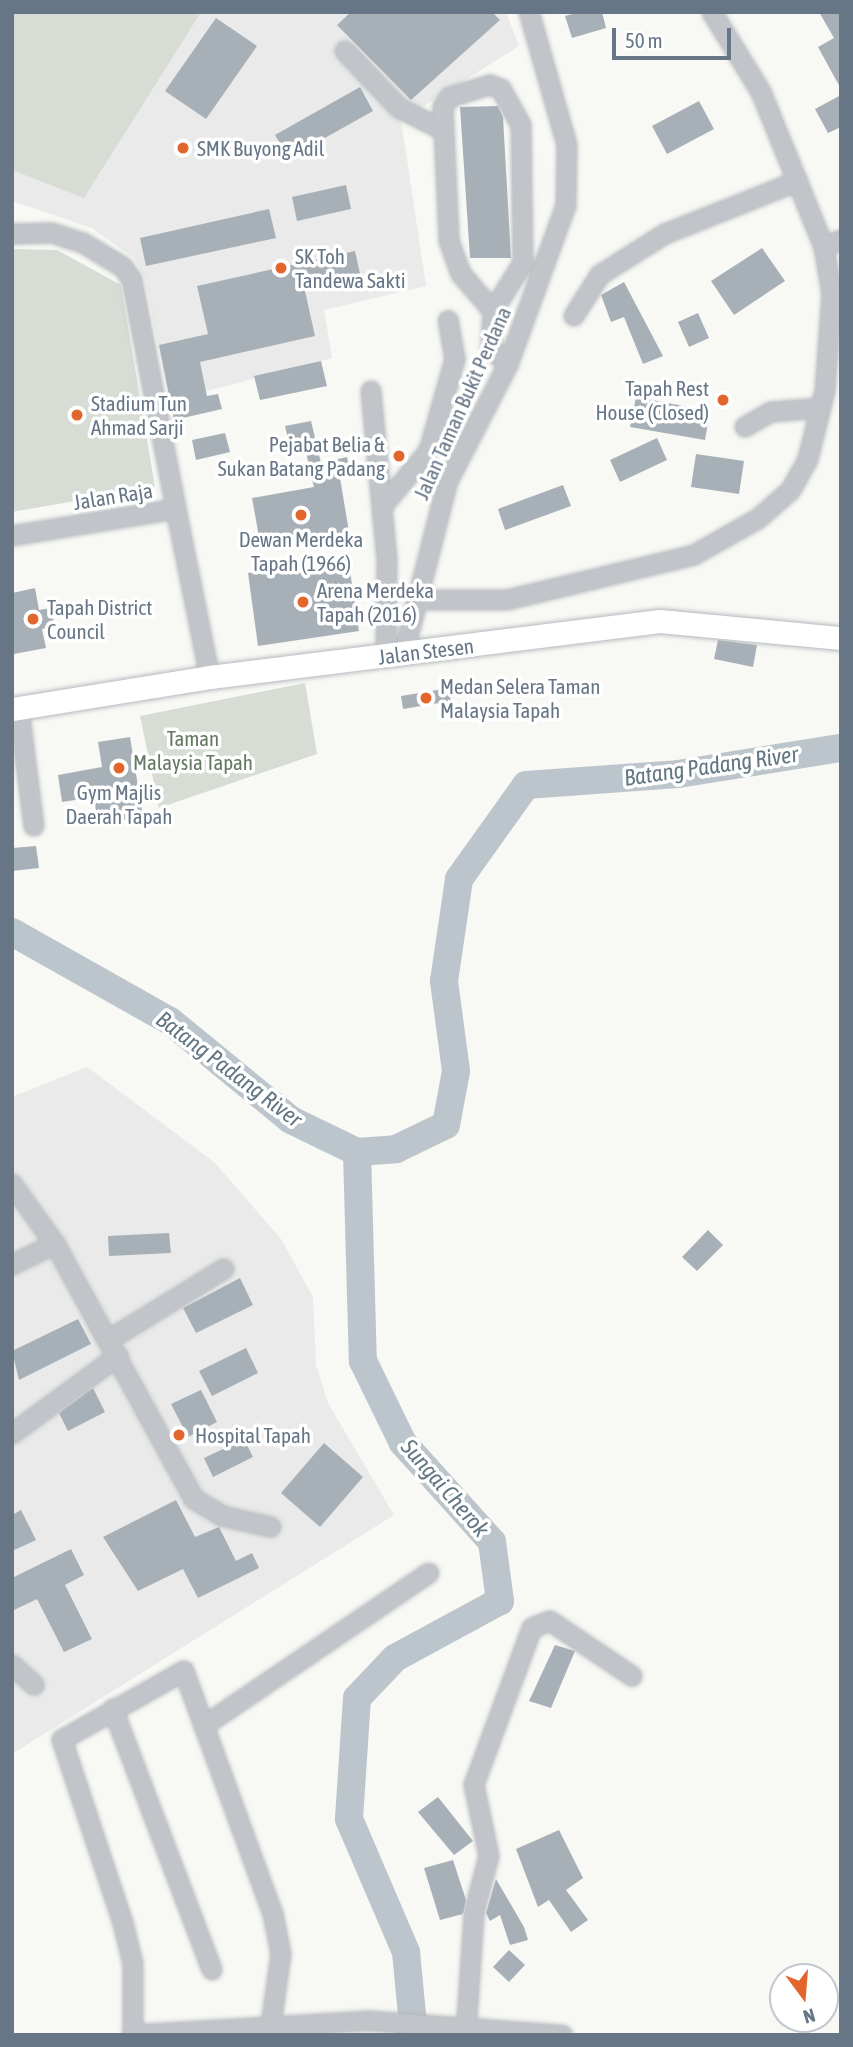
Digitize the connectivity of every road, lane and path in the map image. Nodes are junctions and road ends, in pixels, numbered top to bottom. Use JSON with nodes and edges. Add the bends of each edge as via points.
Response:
{"nodes":[{"id":1,"x":529,"y":12,"type":"edge"},
{"id":2,"x":712,"y":12,"type":"edge"},
{"id":3,"x":345,"y":51,"type":"dead end"},
{"id":4,"x":443,"y":130,"type":"junction"},
{"id":5,"x":798,"y":181,"type":"junction"},
{"id":6,"x":12,"y":234,"type":"edge"},
{"id":7,"x":841,"y":240,"type":"edge"},
{"id":8,"x":824,"y":247,"type":"junction"},
{"id":9,"x":493,"y":311,"type":"junction"},
{"id":10,"x":574,"y":316,"type":"dead end"},
{"id":11,"x":448,"y":321,"type":"dead end"},
{"id":12,"x":834,"y":360,"type":"edge"},
{"id":13,"x":508,"y":365,"type":"junction"},
{"id":14,"x":371,"y":391,"type":"dead end"},
{"id":15,"x":821,"y":408,"type":"junction"},
{"id":16,"x":745,"y":427,"type":"dead end"},
{"id":17,"x":382,"y":507,"type":"junction"},
{"id":18,"x":176,"y":509,"type":"junction"},
{"id":19,"x":12,"y":536,"type":"edge"},
{"id":20,"x":417,"y":600,"type":"junction"},
{"id":21,"x":841,"y":638,"type":"edge"},
{"id":22,"x":395,"y":654,"type":"junction"},
{"id":23,"x":210,"y":677,"type":"junction"},
{"id":24,"x":15,"y":709,"type":"edge"},
{"id":25,"x":34,"y":826,"type":"dead end"},
{"id":26,"x":12,"y":1184,"type":"edge"},
{"id":27,"x":55,"y":1244,"type":"junction"},
{"id":28,"x":12,"y":1265,"type":"edge"},
{"id":29,"x":223,"y":1269,"type":"dead end"},
{"id":30,"x":113,"y":1348,"type":"junction"},
{"id":31,"x":12,"y":1434,"type":"edge"},
{"id":32,"x":271,"y":1527,"type":"dead end"},
{"id":33,"x":429,"y":1573,"type":"dead end"},
{"id":34,"x":12,"y":1665,"type":"edge"},
{"id":35,"x":632,"y":1676,"type":"dead end"},
{"id":36,"x":34,"y":1685,"type":"dead end"},
{"id":37,"x":113,"y":1709,"type":"junction"},
{"id":38,"x":204,"y":1726,"type":"junction"},
{"id":39,"x":212,"y":1970,"type":"dead end"},
{"id":40,"x":271,"y":2025,"type":"junction"},
{"id":41,"x":466,"y":2030,"type":"edge"},
{"id":42,"x":133,"y":2035,"type":"edge"},
{"id":43,"x":562,"y":2035,"type":"edge"}],
"edges":[{"from":1,"to":13,"type":"street","name":"Jalan Taman Bukit Perdana","via":[[567,145],[569,177],[566,206]]},
{"from":2,"to":5,"type":"street","via":[[761,92]]},
{"from":3,"to":4,"type":"street","via":[[399,108]]},
{"from":4,"to":9,"type":"street","via":[[449,241],[461,274]]},
{"from":4,"to":9,"type":"street","via":[[450,97],[490,85],[501,89],[521,125],[523,263]]},
{"from":5,"to":8,"type":"street"},
{"from":5,"to":10,"type":"street","via":[[665,234],[600,275]]},
{"from":6,"to":18,"type":"street","via":[[52,233],[83,243],[123,267],[132,280]]},
{"from":7,"to":8,"type":"street"},
{"from":8,"to":12,"type":"street","via":[[832,294]]},
{"from":9,"to":13,"type":"street","via":[[491,348]]},
{"from":11,"to":17,"type":"street","via":[[455,359],[429,451]]},
{"from":12,"to":15,"type":"street"},
{"from":13,"to":20,"type":"street","name":"Jalan Taman Bukit Perdana","via":[[448,481]]},
{"from":14,"to":17,"type":"street"},
{"from":15,"to":16,"type":"street","via":[[771,412]]},
{"from":15,"to":20,"type":"street","via":[[808,458],[791,490],[758,519],[694,555],[507,600]]},
{"from":17,"to":22,"type":"street"},
{"from":18,"to":19,"type":"street","name":"Jalan Raja"},
{"from":18,"to":23,"type":"street","name":"Jalan Raja"},
{"from":20,"to":22,"type":"street","name":"Jalan Taman Bukit Perdana"},
{"from":21,"to":22,"type":"main road","name":"Jalan Stesen","via":[[660,621]]},
{"from":22,"to":23,"type":"main road","name":"Jalan Stesen"},
{"from":23,"to":24,"type":"main road","name":"Jalan Stesen"},
{"from":24,"to":25,"type":"street"},
{"from":26,"to":27,"type":"street"},
{"from":27,"to":28,"type":"street"},
{"from":27,"to":30,"type":"street"},
{"from":29,"to":30,"type":"street"},
{"from":30,"to":31,"type":"street"},
{"from":30,"to":32,"type":"street","via":[[170,1464],[194,1499],[222,1516]]},
{"from":33,"to":38,"type":"street"},
{"from":34,"to":36,"type":"street"},
{"from":35,"to":41,"type":"street","via":[[550,1621],[532,1628],[474,1785],[489,1856],[474,1913]]},
{"from":37,"to":38,"type":"street","via":[[184,1671]]},
{"from":37,"to":39,"type":"street"},
{"from":37,"to":42,"type":"street","via":[[62,1740],[133,1964]]},
{"from":38,"to":40,"type":"street","via":[[273,1914],[281,1954]]},
{"from":40,"to":41,"type":"street","via":[[436,2022]]},
{"from":40,"to":42,"type":"street"},
{"from":41,"to":43,"type":"street"}]}
